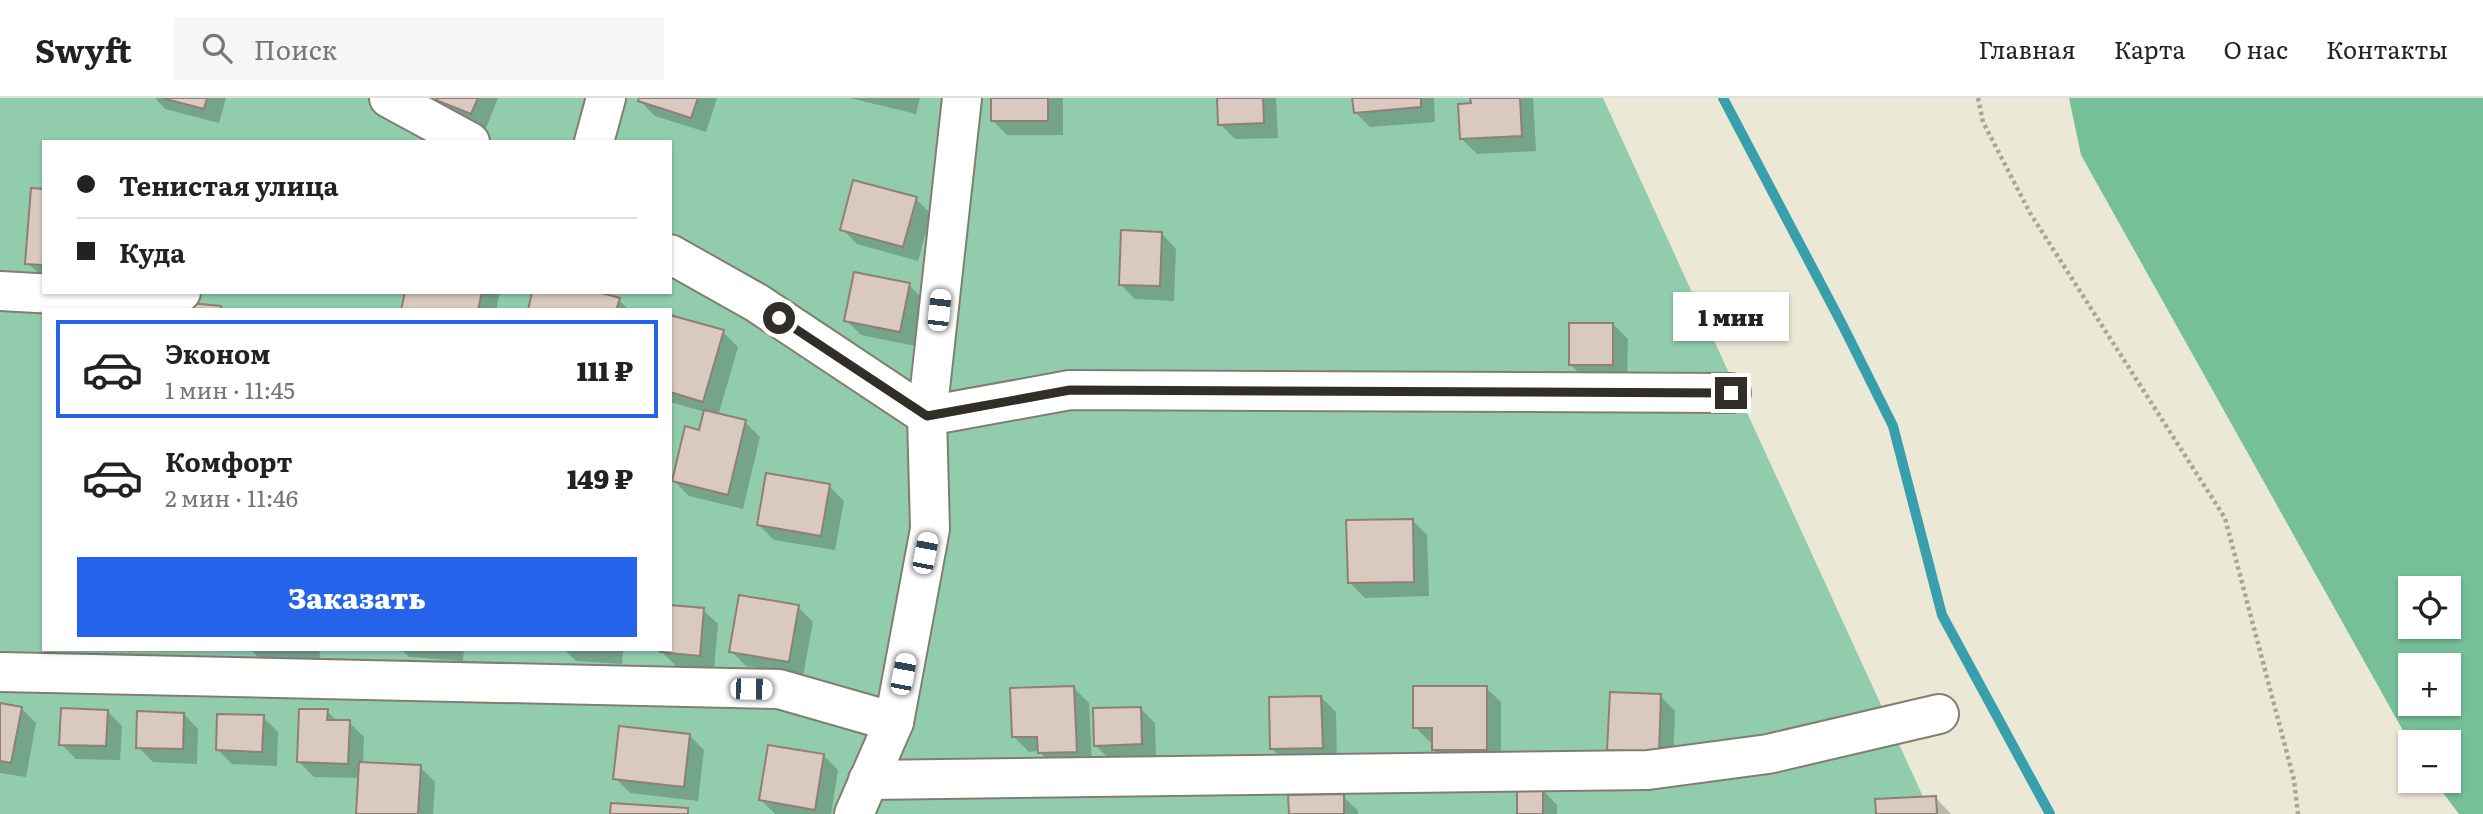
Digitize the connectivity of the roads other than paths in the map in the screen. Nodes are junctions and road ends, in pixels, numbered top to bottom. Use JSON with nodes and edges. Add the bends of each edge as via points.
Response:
{"nodes":[{"id":1,"x":389,"y":98,"type":"edge"},
{"id":2,"x":606,"y":98,"type":"edge"},
{"id":3,"x":962,"y":98,"type":"edge"},
{"id":4,"x":466,"y":140,"type":"edge"},
{"id":5,"x":595,"y":140,"type":"edge"},
{"id":6,"x":672,"y":255,"type":"edge"},
{"id":7,"x":0,"y":291,"type":"edge"},
{"id":8,"x":42,"y":293,"type":"edge"},
{"id":9,"x":54,"y":294,"type":"edge"},
{"id":10,"x":163,"y":294,"type":"edge"},
{"id":11,"x":1731,"y":393,"type":"dead end"},
{"id":12,"x":927,"y":416,"type":"junction"},
{"id":13,"x":0,"y":672,"type":"edge"},
{"id":14,"x":1939,"y":714,"type":"dead end"},
{"id":15,"x":894,"y":722,"type":"junction"},
{"id":16,"x":861,"y":797,"type":"edge"}],
"edges":[{"from":1,"to":4,"type":"street"},
{"from":2,"to":5,"type":"street"},
{"from":3,"to":12,"type":"street"},
{"from":6,"to":12,"type":"street","via":[[757,303]]},
{"from":7,"to":8,"type":"street"},
{"from":9,"to":10,"type":"street","via":[[126,298]]},
{"from":11,"to":12,"type":"street","via":[[1070,390]]},
{"from":12,"to":15,"type":"street","via":[[930,529]]},
{"from":13,"to":15,"type":"street","via":[[779,689]]},
{"from":14,"to":16,"type":"street","via":[[1768,754],[1648,770]]},
{"from":15,"to":16,"type":"street"}]}
